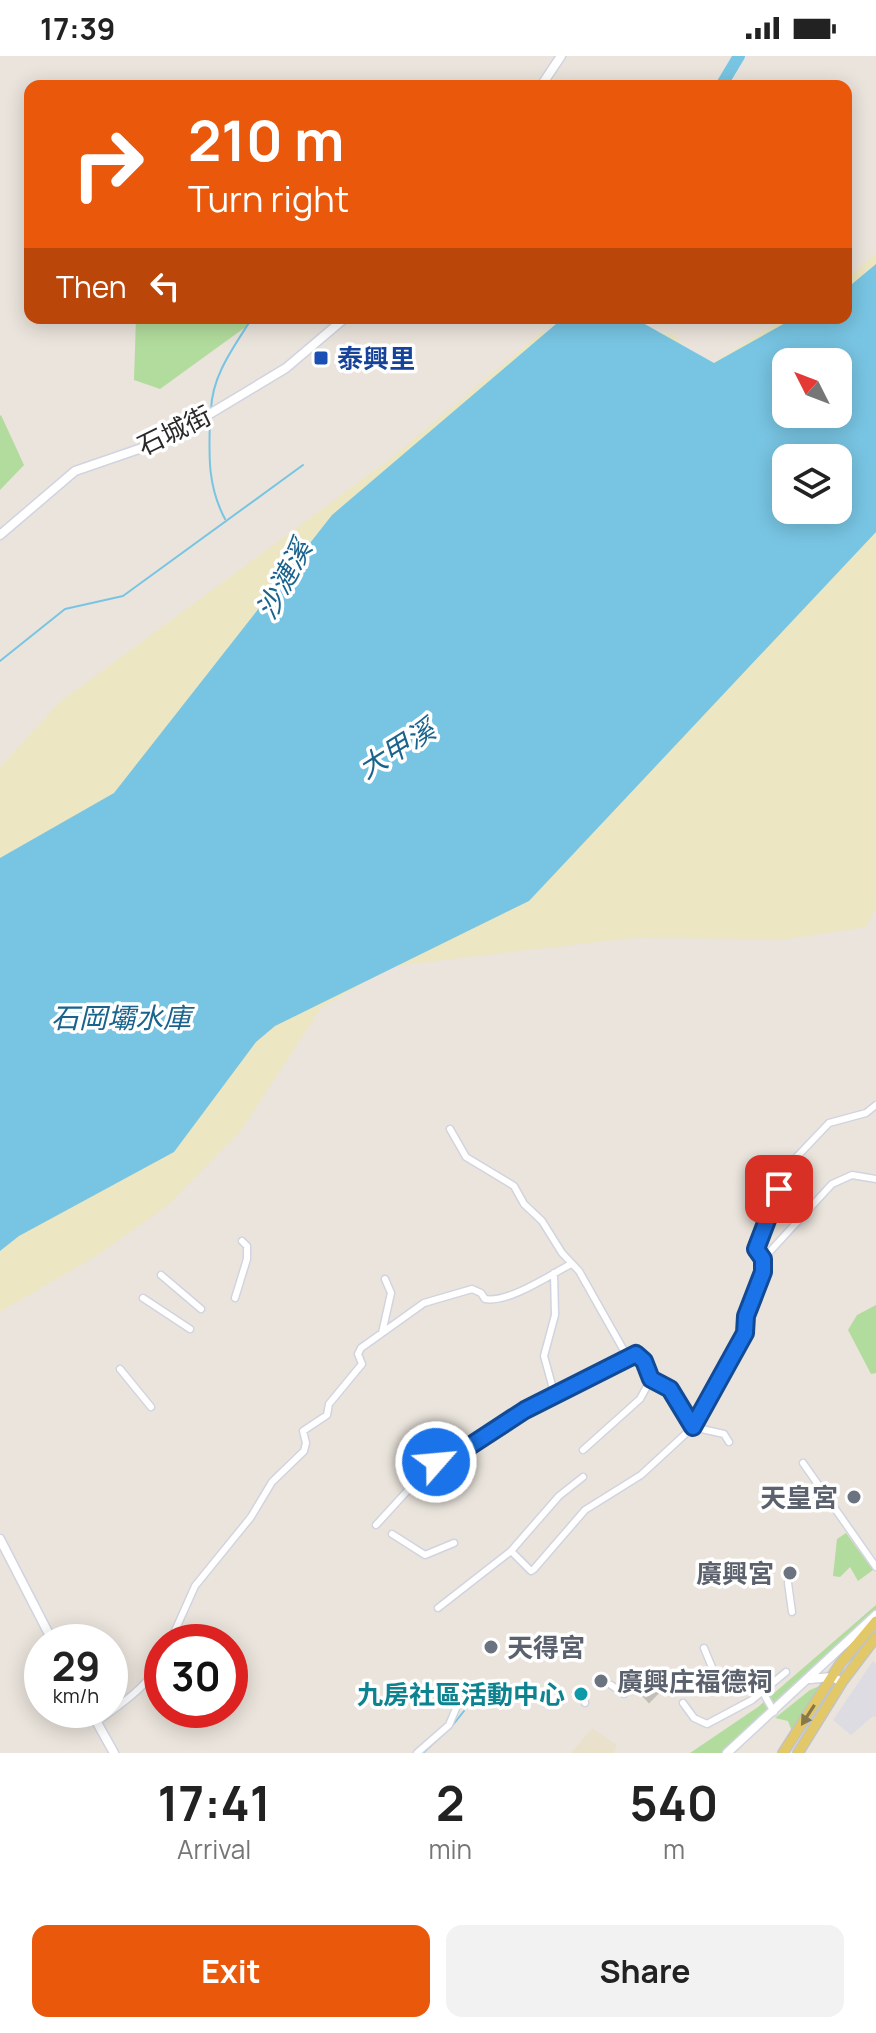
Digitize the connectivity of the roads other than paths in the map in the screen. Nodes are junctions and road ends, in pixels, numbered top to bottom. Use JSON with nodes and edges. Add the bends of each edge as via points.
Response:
{"nodes":[{"id":1,"x":561,"y":56,"type":"edge"},
{"id":2,"x":545,"y":80,"type":"edge"},
{"id":3,"x":338,"y":324,"type":"edge"},
{"id":4,"x":0,"y":535,"type":"edge"},
{"id":5,"x":876,"y":1105,"type":"edge"},
{"id":6,"x":450,"y":1129,"type":"dead end"},
{"id":7,"x":876,"y":1179,"type":"edge"},
{"id":8,"x":242,"y":1241,"type":"dead end"},
{"id":9,"x":763,"y":1259,"type":"junction"},
{"id":10,"x":571,"y":1264,"type":"junction"},
{"id":11,"x":554,"y":1273,"type":"junction"},
{"id":12,"x":161,"y":1275,"type":"dead end"},
{"id":13,"x":385,"y":1279,"type":"dead end"},
{"id":14,"x":143,"y":1298,"type":"dead end"},
{"id":15,"x":235,"y":1298,"type":"dead end"},
{"id":16,"x":201,"y":1309,"type":"dead end"},
{"id":17,"x":190,"y":1329,"type":"dead end"},
{"id":18,"x":382,"y":1333,"type":"junction"},
{"id":19,"x":627,"y":1356,"type":"junction"},
{"id":20,"x":120,"y":1369,"type":"dead end"},
{"id":21,"x":651,"y":1379,"type":"junction"},
{"id":22,"x":555,"y":1396,"type":"junction"},
{"id":23,"x":151,"y":1407,"type":"dead end"},
{"id":24,"x":693,"y":1427,"type":"junction"},
{"id":25,"x":729,"y":1442,"type":"dead end"},
{"id":26,"x":583,"y":1450,"type":"dead end"},
{"id":27,"x":803,"y":1463,"type":"dead end"},
{"id":28,"x":583,"y":1477,"type":"dead end"},
{"id":29,"x":376,"y":1525,"type":"dead end"},
{"id":30,"x":392,"y":1534,"type":"dead end"},
{"id":31,"x":0,"y":1539,"type":"edge"},
{"id":32,"x":454,"y":1543,"type":"dead end"},
{"id":33,"x":511,"y":1551,"type":"junction"},
{"id":34,"x":876,"y":1567,"type":"edge"},
{"id":35,"x":788,"y":1583,"type":"dead end"},
{"id":36,"x":438,"y":1608,"type":"dead end"},
{"id":37,"x":792,"y":1612,"type":"dead end"},
{"id":38,"x":876,"y":1615,"type":"edge"},
{"id":39,"x":876,"y":1621,"type":"edge"},
{"id":40,"x":44,"y":1624,"type":"edge"},
{"id":41,"x":178,"y":1624,"type":"edge"},
{"id":42,"x":876,"y":1637,"type":"edge"},
{"id":43,"x":704,"y":1648,"type":"dead end"},
{"id":44,"x":716,"y":1677,"type":"dead end"},
{"id":45,"x":810,"y":1679,"type":"junction"},
{"id":46,"x":837,"y":1680,"type":"junction"},
{"id":47,"x":144,"y":1685,"type":"edge"},
{"id":48,"x":611,"y":1685,"type":"dead end"},
{"id":49,"x":799,"y":1689,"type":"junction"},
{"id":50,"x":765,"y":1693,"type":"junction"},
{"id":51,"x":624,"y":1694,"type":"dead end"},
{"id":52,"x":128,"y":1699,"type":"edge"},
{"id":53,"x":460,"y":1699,"type":"dead end"},
{"id":54,"x":683,"y":1703,"type":"dead end"},
{"id":55,"x":774,"y":1712,"type":"junction"},
{"id":56,"x":100,"y":1728,"type":"edge"},
{"id":57,"x":114,"y":1753,"type":"edge"},
{"id":58,"x":417,"y":1753,"type":"edge"},
{"id":59,"x":727,"y":1753,"type":"edge"},
{"id":60,"x":783,"y":1753,"type":"edge"},
{"id":61,"x":798,"y":1753,"type":"edge"}],
"edges":[{"from":1,"to":2,"type":"street"},
{"from":3,"to":4,"type":"street","name":"石城街","via":[[286,368],[168,439],[68,476]]},
{"from":5,"to":9,"type":"street","via":[[829,1123],[789,1165],[756,1249]]},
{"from":6,"to":10,"type":"street","via":[[466,1157],[514,1186]]},
{"from":7,"to":9,"type":"street","via":[[852,1175],[832,1184]]},
{"from":8,"to":15,"type":"street","via":[[247,1259]]},
{"from":9,"to":24,"type":"street","via":[[745,1333]]},
{"from":10,"to":11,"type":"street"},
{"from":10,"to":19,"type":"street"},
{"from":11,"to":18,"type":"street","via":[[494,1300],[472,1289],[424,1303]]},
{"from":11,"to":22,"type":"street","via":[[555,1315],[544,1356]]},
{"from":12,"to":16,"type":"street"},
{"from":13,"to":18,"type":"street","via":[[391,1293]]},
{"from":14,"to":17,"type":"street"},
{"from":18,"to":41,"type":"street","via":[[359,1351],[361,1368],[332,1400],[323,1419],[303,1431],[306,1447],[272,1482],[195,1586]]},
{"from":19,"to":21,"type":"street","via":[[641,1355]]},
{"from":19,"to":22,"type":"street"},
{"from":20,"to":23,"type":"street"},
{"from":21,"to":24,"type":"street","via":[[670,1389]]},
{"from":21,"to":26,"type":"street","via":[[640,1399]]},
{"from":22,"to":29,"type":"street","via":[[431,1465]]},
{"from":24,"to":25,"type":"street","via":[[724,1434]]},
{"from":24,"to":33,"type":"street","via":[[641,1475],[585,1510],[534,1569]]},
{"from":27,"to":34,"type":"street"},
{"from":28,"to":33,"type":"street"},
{"from":30,"to":32,"type":"street","via":[[425,1555]]},
{"from":31,"to":40,"type":"street"},
{"from":33,"to":36,"type":"street"},
{"from":35,"to":37,"type":"street"},
{"from":38,"to":45,"type":"street"},
{"from":39,"to":46,"type":"main road"},
{"from":42,"to":46,"type":"main road"},
{"from":43,"to":44,"type":"street"},
{"from":45,"to":46,"type":"street"},
{"from":45,"to":49,"type":"street"},
{"from":46,"to":60,"type":"main road","one_way":true},
{"from":46,"to":61,"type":"main road"},
{"from":47,"to":52,"type":"street"},
{"from":48,"to":51,"type":"street"},
{"from":49,"to":50,"type":"street","via":[[788,1673]]},
{"from":49,"to":55,"type":"street"},
{"from":50,"to":54,"type":"street","via":[[707,1724],[694,1718]]},
{"from":50,"to":55,"type":"street"},
{"from":53,"to":58,"type":"street","via":[[449,1725]]},
{"from":55,"to":59,"type":"street"},
{"from":56,"to":57,"type":"street"}]}
